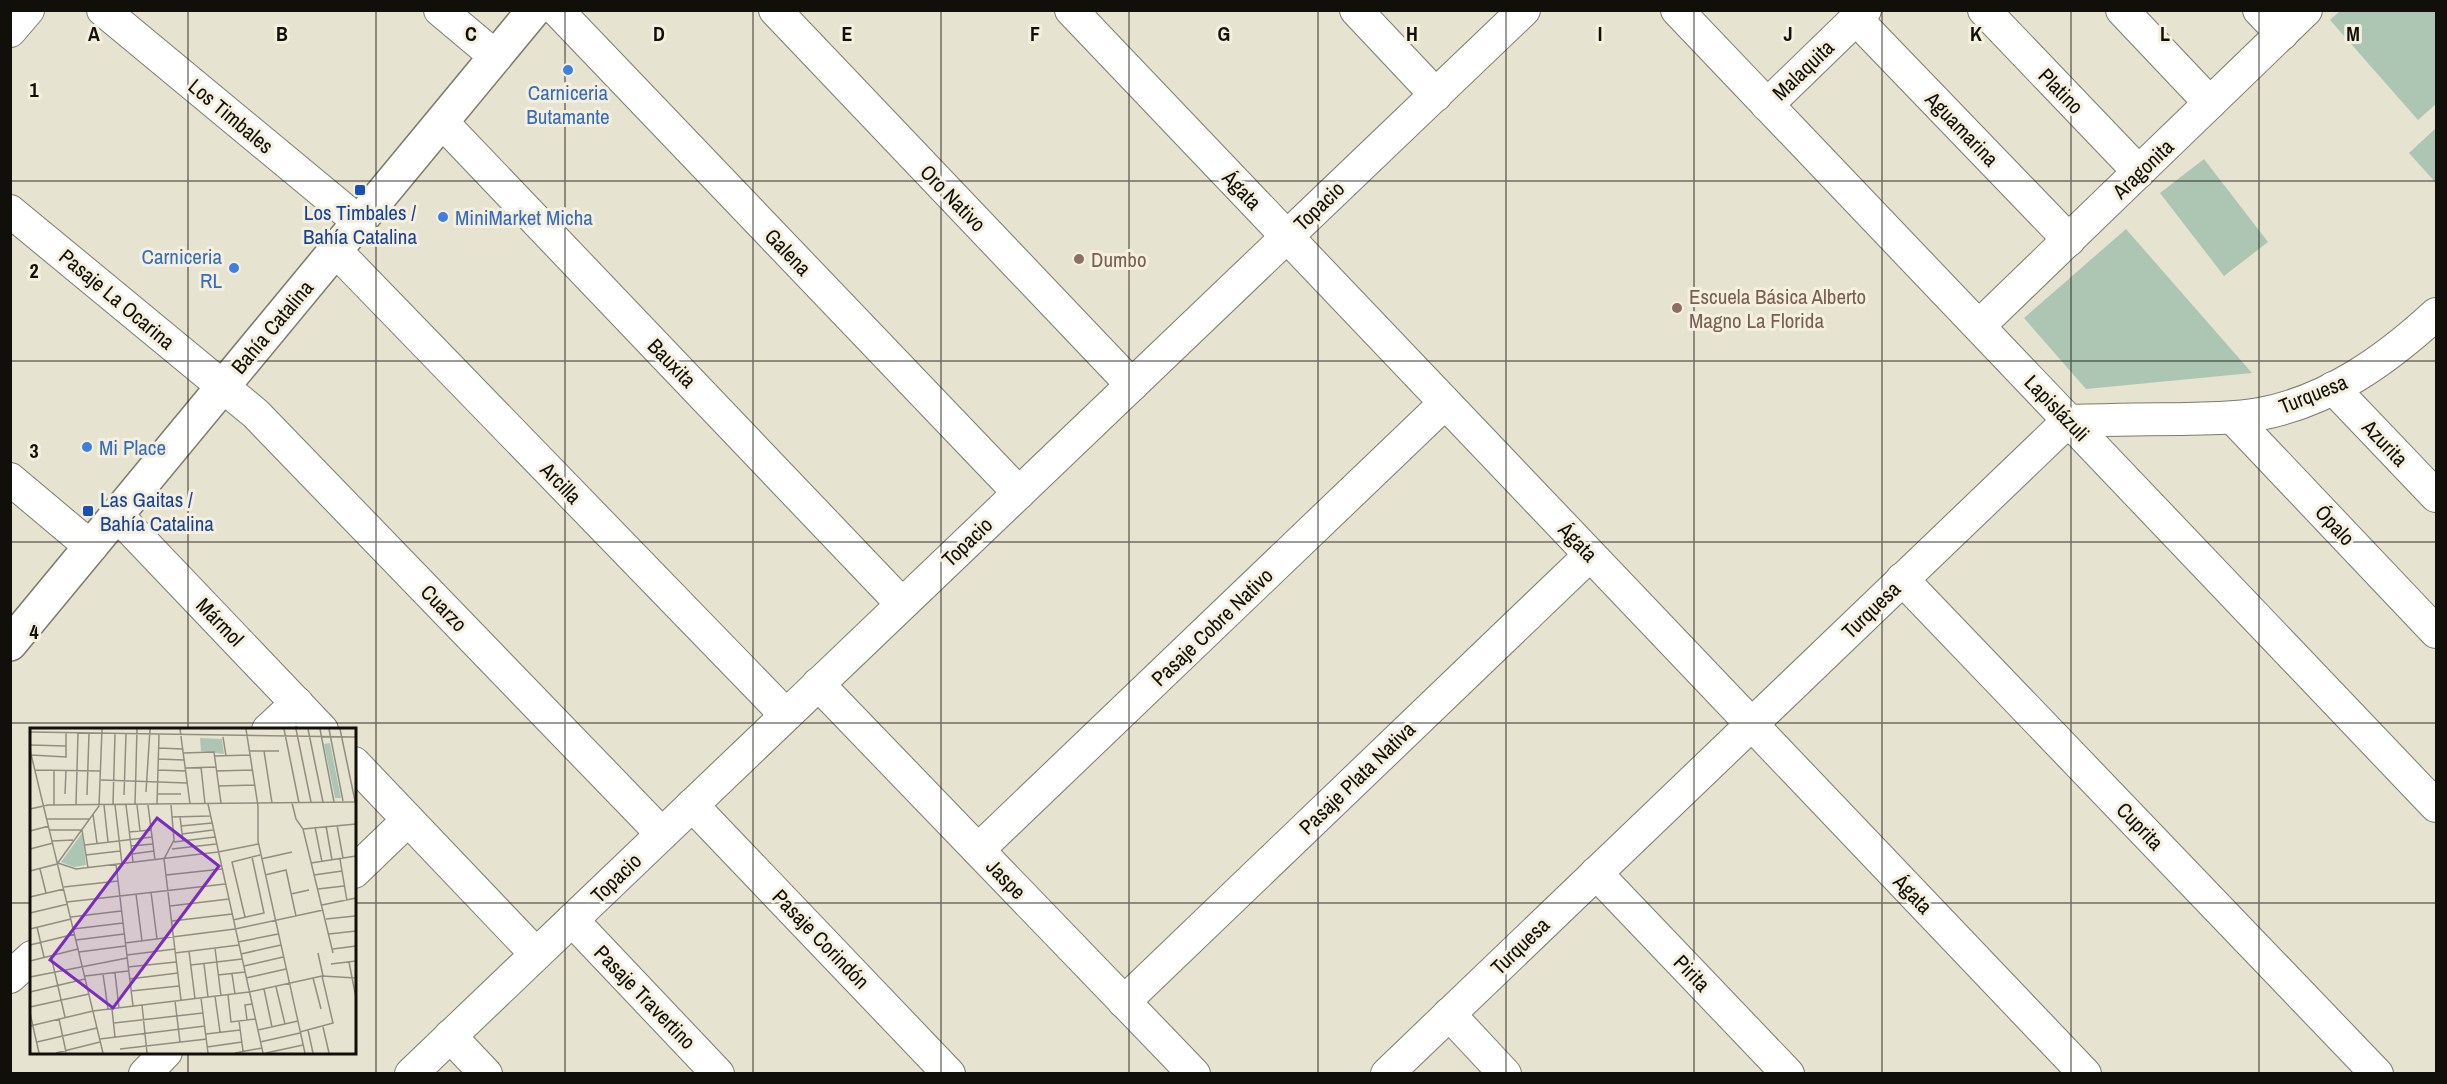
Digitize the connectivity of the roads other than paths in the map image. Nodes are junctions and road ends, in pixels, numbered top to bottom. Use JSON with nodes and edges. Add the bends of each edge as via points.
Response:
{"nodes":[{"id":1,"x":28,"y":10,"type":"edge"},
{"id":2,"x":103,"y":10,"type":"edge"},
{"id":3,"x":440,"y":10,"type":"edge"},
{"id":4,"x":534,"y":10,"type":"edge"},
{"id":5,"x":556,"y":10,"type":"edge"},
{"id":6,"x":775,"y":10,"type":"edge"},
{"id":7,"x":1071,"y":10,"type":"edge"},
{"id":8,"x":1356,"y":10,"type":"edge"},
{"id":9,"x":1524,"y":10,"type":"edge"},
{"id":10,"x":1677,"y":10,"type":"edge"},
{"id":11,"x":1984,"y":10,"type":"edge"},
{"id":12,"x":2122,"y":10,"type":"edge"},
{"id":13,"x":2259,"y":10,"type":"edge"},
{"id":14,"x":2306,"y":10,"type":"edge"},
{"id":15,"x":1860,"y":15,"type":"edge"},
{"id":16,"x":10,"y":31,"type":"edge"},
{"id":17,"x":2282,"y":34,"type":"junction"},
{"id":18,"x":496,"y":57,"type":"junction"},
{"id":19,"x":1436,"y":95,"type":"junction"},
{"id":20,"x":2210,"y":103,"type":"junction"},
{"id":21,"x":1767,"y":105,"type":"junction"},
{"id":22,"x":442,"y":122,"type":"junction"},
{"id":23,"x":2139,"y":172,"type":"junction"},
{"id":24,"x":10,"y":211,"type":"edge"},
{"id":25,"x":359,"y":222,"type":"junction"},
{"id":26,"x":1286,"y":237,"type":"junction"},
{"id":27,"x":2068,"y":240,"type":"junction"},
{"id":28,"x":336,"y":251,"type":"junction"},
{"id":29,"x":2436,"y":314,"type":"edge"},
{"id":30,"x":1978,"y":326,"type":"junction"},
{"id":31,"x":1132,"y":385,"type":"junction"},
{"id":32,"x":223,"y":387,"type":"junction"},
{"id":33,"x":2333,"y":388,"type":"junction"},
{"id":34,"x":1445,"y":403,"type":"junction"},
{"id":35,"x":2233,"y":418,"type":"junction"},
{"id":36,"x":2068,"y":421,"type":"junction"},
{"id":37,"x":2430,"y":477,"type":"edge"},
{"id":38,"x":10,"y":479,"type":"edge"},
{"id":39,"x":1019,"y":493,"type":"junction"},
{"id":40,"x":117,"y":515,"type":"junction"},
{"id":41,"x":91,"y":547,"type":"junction"},
{"id":42,"x":1590,"y":555,"type":"junction"},
{"id":43,"x":1902,"y":579,"type":"junction"},
{"id":44,"x":902,"y":604,"type":"junction"},
{"id":45,"x":2436,"y":632,"type":"edge"},
{"id":46,"x":10,"y":644,"type":"edge"},
{"id":47,"x":818,"y":684,"type":"junction"},
{"id":48,"x":297,"y":703,"type":"junction"},
{"id":49,"x":786,"y":715,"type":"junction"},
{"id":50,"x":1751,"y":724,"type":"junction"},
{"id":51,"x":270,"y":728,"type":"edge"},
{"id":52,"x":320,"y":728,"type":"edge"},
{"id":53,"x":356,"y":766,"type":"edge"},
{"id":54,"x":692,"y":805,"type":"junction"},
{"id":55,"x":2436,"y":806,"type":"edge"},
{"id":56,"x":408,"y":820,"type":"junction"},
{"id":57,"x":662,"y":834,"type":"junction"},
{"id":58,"x":978,"y":850,"type":"junction"},
{"id":59,"x":356,"y":870,"type":"edge"},
{"id":60,"x":1596,"y":873,"type":"junction"},
{"id":61,"x":572,"y":920,"type":"junction"},
{"id":62,"x":536,"y":954,"type":"junction"},
{"id":63,"x":30,"y":959,"type":"edge"},
{"id":64,"x":10,"y":977,"type":"edge"},
{"id":65,"x":1124,"y":1002,"type":"junction"},
{"id":66,"x":1449,"y":1014,"type":"junction"},
{"id":67,"x":450,"y":1036,"type":"junction"},
{"id":68,"x":165,"y":1054,"type":"edge"},
{"id":69,"x":145,"y":1074,"type":"edge"},
{"id":70,"x":411,"y":1074,"type":"edge"},
{"id":71,"x":486,"y":1074,"type":"edge"},
{"id":72,"x":718,"y":1074,"type":"edge"},
{"id":73,"x":950,"y":1074,"type":"edge"},
{"id":74,"x":1194,"y":1074,"type":"edge"},
{"id":75,"x":1387,"y":1074,"type":"edge"},
{"id":76,"x":1505,"y":1074,"type":"edge"},
{"id":77,"x":1788,"y":1074,"type":"edge"},
{"id":78,"x":2085,"y":1074,"type":"edge"},
{"id":79,"x":2377,"y":1074,"type":"edge"}],
"edges":[{"from":1,"to":16,"type":"street"},
{"from":2,"to":25,"type":"street","name":"Los Timbales"},
{"from":3,"to":18,"type":"street"},
{"from":4,"to":18,"type":"street","name":"Bahía Catalina"},
{"from":5,"to":39,"type":"street","name":"Galena"},
{"from":6,"to":31,"type":"street","name":"Oro Nativo"},
{"from":7,"to":26,"type":"street","name":"Ágata"},
{"from":8,"to":19,"type":"street"},
{"from":9,"to":19,"type":"street","name":"Topacio"},
{"from":10,"to":21,"type":"street","name":"Lapislázuli"},
{"from":11,"to":23,"type":"street","name":"Platino"},
{"from":12,"to":20,"type":"street"},
{"from":13,"to":17,"type":"street"},
{"from":14,"to":17,"type":"street","name":"Aragonita"},
{"from":15,"to":21,"type":"street","name":"Malaquita"},
{"from":15,"to":27,"type":"street","name":"Aguamarina"},
{"from":17,"to":20,"type":"street","name":"Aragonita"},
{"from":18,"to":22,"type":"street","name":"Bahía Catalina"},
{"from":19,"to":26,"type":"street","name":"Topacio"},
{"from":20,"to":23,"type":"street","name":"Aragonita"},
{"from":21,"to":30,"type":"street","name":"Lapislázuli"},
{"from":22,"to":25,"type":"street","name":"Bahía Catalina"},
{"from":22,"to":44,"type":"street","name":"Bauxita"},
{"from":23,"to":27,"type":"street","name":"Aragonita"},
{"from":24,"to":32,"type":"street","name":"Pasaje La Ocarina"},
{"from":25,"to":28,"type":"street","name":"Bahía Catalina"},
{"from":26,"to":31,"type":"street","name":"Topacio"},
{"from":26,"to":34,"type":"street","name":"Ágata"},
{"from":27,"to":30,"type":"street","name":"Aragonita"},
{"from":28,"to":32,"type":"street","name":"Bahía Catalina"},
{"from":28,"to":49,"type":"street","name":"Arcilla"},
{"from":29,"to":33,"type":"street","name":"Turquesa","via":[[2381,360]]},
{"from":30,"to":36,"type":"street","name":"Lapislázuli"},
{"from":31,"to":39,"type":"street","name":"Topacio"},
{"from":32,"to":40,"type":"street","name":"Bahía Catalina"},
{"from":32,"to":57,"type":"street","name":"Cuarzo","via":[[264,422]]},
{"from":33,"to":35,"type":"street","name":"Turquesa","via":[[2287,407]]},
{"from":33,"to":37,"type":"street","name":"Azurita"},
{"from":34,"to":42,"type":"street","name":"Ágata"},
{"from":34,"to":58,"type":"street","name":"Pasaje Cobre Nativo"},
{"from":35,"to":36,"type":"street","name":"Turquesa"},
{"from":35,"to":45,"type":"street","name":"Ópalo"},
{"from":36,"to":43,"type":"street","name":"Turquesa"},
{"from":36,"to":55,"type":"street","name":"Lapislázuli"},
{"from":38,"to":41,"type":"street"},
{"from":39,"to":44,"type":"street","name":"Topacio"},
{"from":40,"to":41,"type":"street","name":"Bahía Catalina"},
{"from":40,"to":48,"type":"street","name":"Mármol"},
{"from":41,"to":46,"type":"street","name":"Bahía Catalina"},
{"from":42,"to":50,"type":"street","name":"Ágata"},
{"from":42,"to":65,"type":"street","name":"Pasaje Plata Nativa"},
{"from":43,"to":50,"type":"street","name":"Turquesa"},
{"from":43,"to":79,"type":"street","name":"Cuprita"},
{"from":44,"to":47,"type":"street","name":"Topacio"},
{"from":47,"to":49,"type":"street","name":"Topacio"},
{"from":47,"to":58,"type":"street","name":"Jaspe"},
{"from":48,"to":51,"type":"street"},
{"from":48,"to":52,"type":"street","name":"Mármol"},
{"from":49,"to":54,"type":"street","name":"Topacio"},
{"from":50,"to":60,"type":"street","name":"Turquesa"},
{"from":50,"to":78,"type":"street","name":"Ágata"},
{"from":53,"to":56,"type":"street"},
{"from":54,"to":57,"type":"street","name":"Topacio"},
{"from":54,"to":73,"type":"street","name":"Pasaje Corindón"},
{"from":56,"to":59,"type":"street"},
{"from":56,"to":62,"type":"street"},
{"from":57,"to":61,"type":"street","name":"Topacio"},
{"from":58,"to":65,"type":"street","name":"Jaspe"},
{"from":60,"to":66,"type":"street","name":"Turquesa"},
{"from":60,"to":77,"type":"street","name":"Pirita"},
{"from":61,"to":62,"type":"street","name":"Topacio"},
{"from":61,"to":72,"type":"street","name":"Pasaje Travertino"},
{"from":62,"to":67,"type":"street","name":"Topacio"},
{"from":63,"to":64,"type":"street"},
{"from":65,"to":74,"type":"street","name":"Jaspe"},
{"from":66,"to":75,"type":"street","name":"Turquesa"},
{"from":66,"to":76,"type":"street"},
{"from":67,"to":70,"type":"street","name":"Topacio"},
{"from":67,"to":71,"type":"street"},
{"from":68,"to":69,"type":"street"}]}
